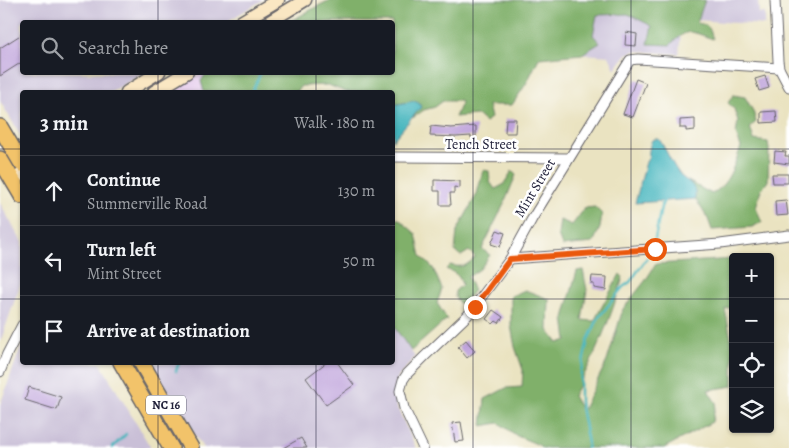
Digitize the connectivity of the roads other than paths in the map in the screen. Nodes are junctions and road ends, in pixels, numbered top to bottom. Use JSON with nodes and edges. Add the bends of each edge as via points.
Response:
{"nodes":[{"id":1,"x":278,"y":0,"type":"edge"},
{"id":2,"x":305,"y":0,"type":"edge"},
{"id":3,"x":774,"y":0,"type":"edge"},
{"id":4,"x":244,"y":20,"type":"edge"},
{"id":5,"x":272,"y":20,"type":"edge"},
{"id":6,"x":780,"y":68,"type":"junction"},
{"id":7,"x":155,"y":75,"type":"edge"},
{"id":8,"x":182,"y":75,"type":"edge"},
{"id":9,"x":789,"y":87,"type":"edge"},
{"id":10,"x":130,"y":90,"type":"edge"},
{"id":11,"x":157,"y":90,"type":"edge"},
{"id":12,"x":0,"y":127,"type":"edge"},
{"id":13,"x":395,"y":158,"type":"edge"},
{"id":14,"x":569,"y":158,"type":"junction"},
{"id":15,"x":15,"y":166,"type":"edge"},
{"id":16,"x":20,"y":187,"type":"edge"},
{"id":17,"x":789,"y":235,"type":"edge"},
{"id":18,"x":510,"y":259,"type":"junction"},
{"id":19,"x":20,"y":329,"type":"edge"},
{"id":20,"x":123,"y":365,"type":"edge"},
{"id":21,"x":142,"y":365,"type":"edge"},
{"id":22,"x":0,"y":372,"type":"edge"},
{"id":23,"x":171,"y":448,"type":"edge"},
{"id":24,"x":191,"y":448,"type":"edge"},
{"id":25,"x":423,"y":448,"type":"edge"}],
"edges":[{"from":1,"to":4,"type":"main road"},
{"from":2,"to":5,"type":"main road"},
{"from":3,"to":6,"type":"street"},
{"from":6,"to":9,"type":"street"},
{"from":6,"to":14,"type":"street","name":"Mint Street","via":[[632,59]]},
{"from":7,"to":10,"type":"main road"},
{"from":8,"to":11,"type":"main road"},
{"from":12,"to":15,"type":"highway"},
{"from":13,"to":14,"type":"street","name":"Tench Street"},
{"from":14,"to":18,"type":"street","name":"Mint Street"},
{"from":15,"to":16,"type":"highway"},
{"from":17,"to":18,"type":"street","via":[[702,245]]},
{"from":18,"to":25,"type":"street","name":"Mint Street","via":[[468,315],[403,380],[400,391],[404,408]]},
{"from":19,"to":22,"type":"street"},
{"from":20,"to":23,"type":"highway","number":"NC 16"},
{"from":21,"to":24,"type":"highway","number":"NC 16"}]}
